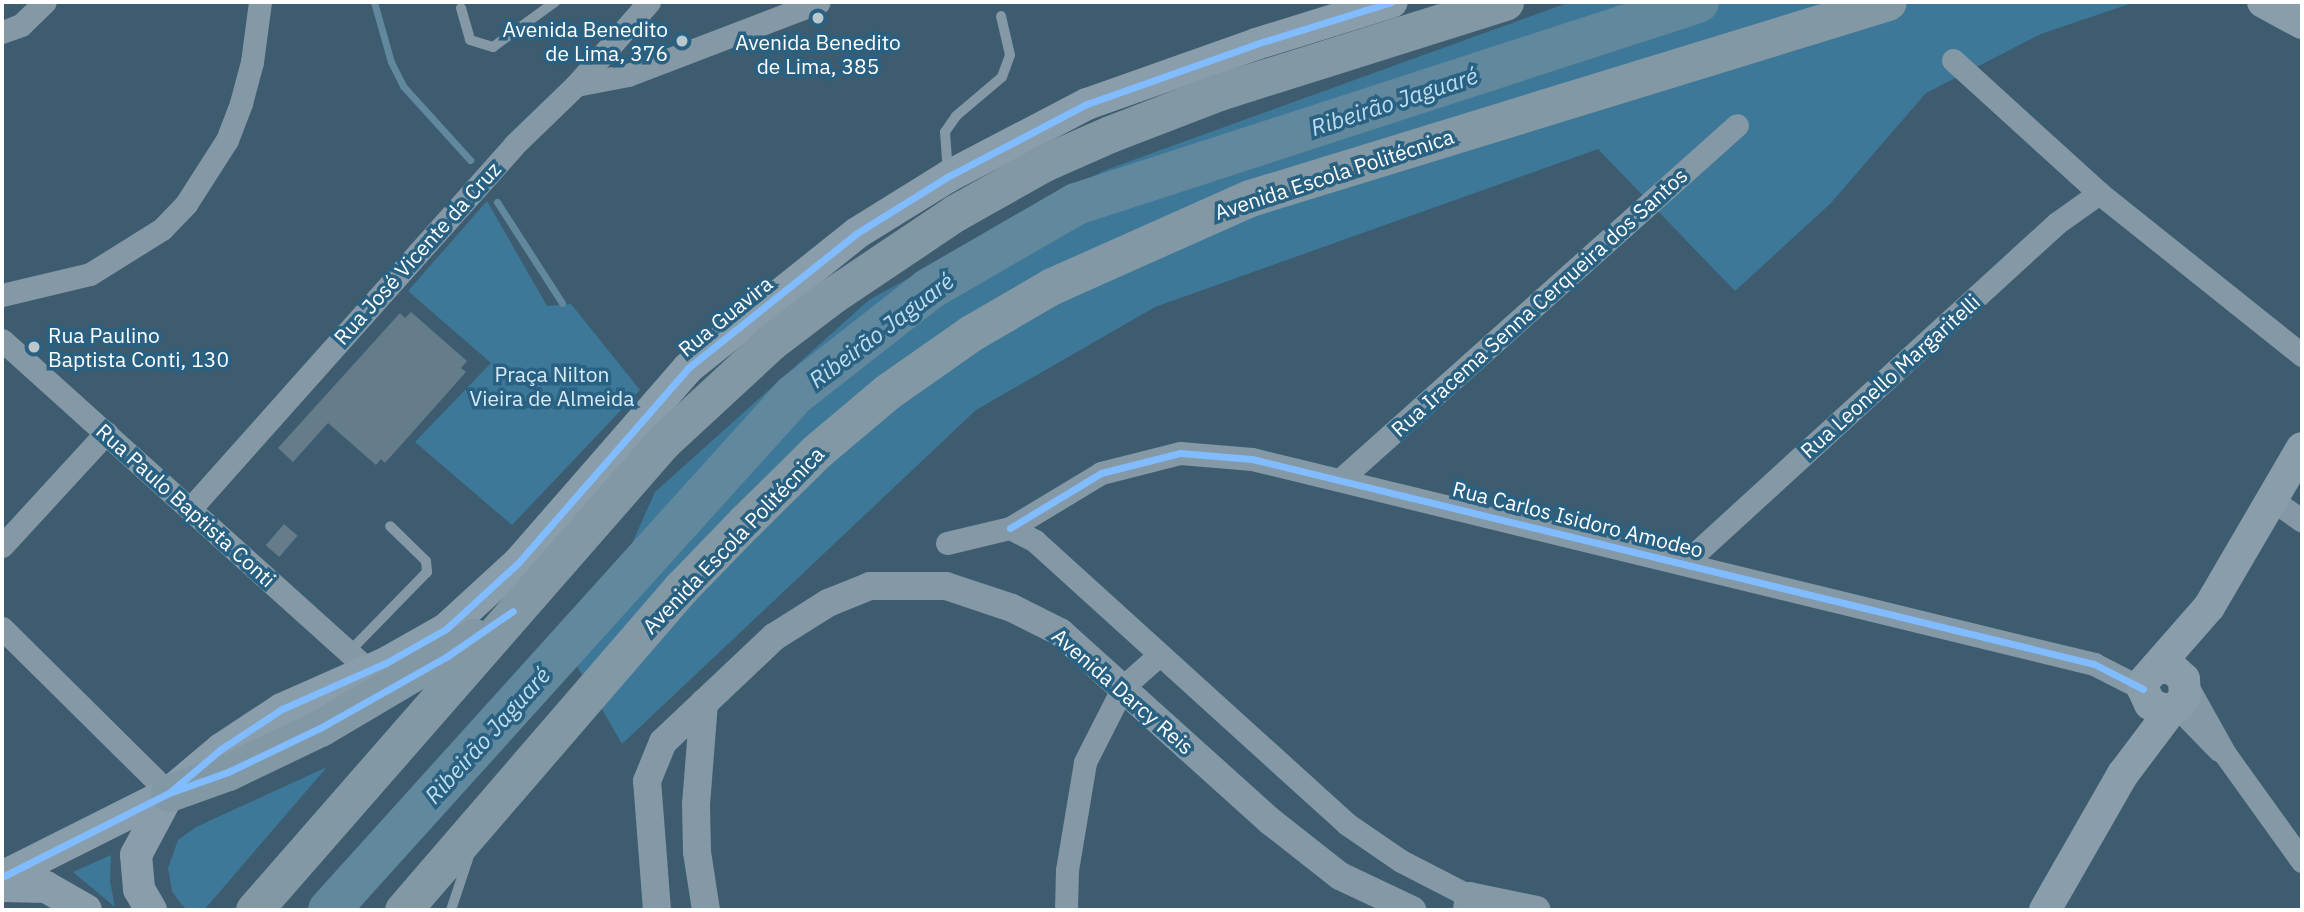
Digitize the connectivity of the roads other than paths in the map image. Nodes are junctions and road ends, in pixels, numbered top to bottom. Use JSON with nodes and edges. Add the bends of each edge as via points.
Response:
{"nodes":[{"id":1,"x":45,"y":2,"type":"edge"},
{"id":2,"x":260,"y":2,"type":"edge"},
{"id":3,"x":555,"y":2,"type":"edge"},
{"id":4,"x":649,"y":2,"type":"edge"},
{"id":5,"x":819,"y":2,"type":"edge"},
{"id":6,"x":1392,"y":2,"type":"edge"},
{"id":7,"x":1505,"y":2,"type":"edge"},
{"id":8,"x":1888,"y":2,"type":"edge"},
{"id":9,"x":2263,"y":2,"type":"edge"},
{"id":10,"x":461,"y":8,"type":"dead end"},
{"id":11,"x":1001,"y":16,"type":"dead end"},
{"id":12,"x":2302,"y":23,"type":"edge"},
{"id":13,"x":2,"y":32,"type":"edge"},
{"id":14,"x":1953,"y":60,"type":"dead end"},
{"id":15,"x":576,"y":85,"type":"junction"},
{"id":16,"x":1737,"y":125,"type":"dead end"},
{"id":17,"x":949,"y":176,"type":"junction"},
{"id":18,"x":2099,"y":193,"type":"junction"},
{"id":19,"x":2,"y":295,"type":"edge"},
{"id":20,"x":2,"y":340,"type":"edge"},
{"id":21,"x":2302,"y":355,"type":"edge"},
{"id":22,"x":106,"y":433,"type":"junction"},
{"id":23,"x":2302,"y":448,"type":"edge"},
{"id":24,"x":1341,"y":479,"type":"junction"},
{"id":25,"x":2271,"y":499,"type":"junction"},
{"id":26,"x":190,"y":509,"type":"junction"},
{"id":27,"x":2302,"y":521,"type":"edge"},
{"id":28,"x":390,"y":526,"type":"dead end"},
{"id":29,"x":1010,"y":528,"type":"junction"},
{"id":30,"x":947,"y":543,"type":"dead end"},
{"id":31,"x":2,"y":546,"type":"edge"},
{"id":32,"x":1685,"y":563,"type":"junction"},
{"id":33,"x":513,"y":611,"type":"junction"},
{"id":34,"x":2,"y":628,"type":"edge"},
{"id":35,"x":1159,"y":655,"type":"junction"},
{"id":36,"x":359,"y":661,"type":"junction"},
{"id":37,"x":1123,"y":687,"type":"junction"},
{"id":38,"x":2166,"y":691,"type":"junction"},
{"id":39,"x":704,"y":703,"type":"junction"},
{"id":40,"x":169,"y":793,"type":"junction"},
{"id":41,"x":480,"y":822,"type":"junction"},
{"id":42,"x":2302,"y":861,"type":"edge"},
{"id":43,"x":2,"y":877,"type":"edge"},
{"id":44,"x":2,"y":886,"type":"edge"},
{"id":45,"x":1468,"y":903,"type":"edge"},
{"id":46,"x":86,"y":910,"type":"edge"},
{"id":47,"x":150,"y":910,"type":"edge"},
{"id":48,"x":254,"y":910,"type":"edge"},
{"id":49,"x":403,"y":910,"type":"edge"},
{"id":50,"x":451,"y":910,"type":"edge"},
{"id":51,"x":657,"y":910,"type":"edge"},
{"id":52,"x":706,"y":910,"type":"edge"},
{"id":53,"x":1066,"y":910,"type":"edge"},
{"id":54,"x":1412,"y":910,"type":"edge"},
{"id":55,"x":1537,"y":910,"type":"edge"},
{"id":56,"x":2045,"y":910,"type":"edge"}],
"edges":[{"from":1,"to":13,"type":"street","via":[[21,25]]},
{"from":2,"to":19,"type":"street","via":[[241,103],[227,140],[186,204],[162,229],[90,274]]},
{"from":3,"to":10,"type":"lane","via":[[492,47],[470,40]]},
{"from":4,"to":15,"type":"street","name":"Rua José Vicente da Cruz"},
{"from":5,"to":15,"type":"street","via":[[651,67]]},
{"from":6,"to":17,"type":"main road","name":"Rua Guavira","via":[[1087,104]]},
{"from":7,"to":33,"type":"highway","via":[[1219,92],[1135,124],[1044,163],[954,213],[771,342],[663,443]]},
{"from":8,"to":41,"type":"highway","name":"Avenida Escola Politécnica","via":[[1250,198],[1052,286],[971,333],[887,392],[746,521],[681,588]]},
{"from":9,"to":12,"type":"main road"},
{"from":11,"to":17,"type":"lane","via":[[1010,55],[1002,77],[956,116],[945,132]]},
{"from":14,"to":18,"type":"street"},
{"from":15,"to":26,"type":"street","name":"Rua José Vicente da Cruz","via":[[514,145]]},
{"from":16,"to":24,"type":"street","name":"Rua Iracema Senna Cerqueira dos Santos"},
{"from":17,"to":36,"type":"main road","name":"Rua Guavira","via":[[857,233],[688,368],[487,594],[446,629]]},
{"from":18,"to":21,"type":"street"},
{"from":18,"to":32,"type":"street","name":"Rua Leonello Margaritelli","via":[[2057,223]]},
{"from":20,"to":22,"type":"street","name":"Rua Paulo Baptista Conti"},
{"from":22,"to":26,"type":"street","name":"Rua Paulo Baptista Conti"},
{"from":22,"to":31,"type":"street"},
{"from":23,"to":25,"type":"main road"},
{"from":24,"to":29,"type":"street","name":"Rua Carlos Isidoro Amodeo","via":[[1252,458],[1180,453],[1101,473]]},
{"from":24,"to":32,"type":"street","name":"Rua Carlos Isidoro Amodeo"},
{"from":25,"to":27,"type":"street"},
{"from":25,"to":38,"type":"main road"},
{"from":26,"to":36,"type":"street","name":"Rua Paulo Baptista Conti"},
{"from":28,"to":36,"type":"lane","via":[[426,561],[427,572]]},
{"from":29,"to":30,"type":"street"},
{"from":29,"to":35,"type":"street","via":[[1055,558]]},
{"from":32,"to":38,"type":"street","name":"Rua Carlos Isidoro Amodeo","via":[[2094,664]]},
{"from":33,"to":40,"type":"highway","via":[[446,657],[320,728],[228,772]]},
{"from":33,"to":48,"type":"highway"},
{"from":34,"to":40,"type":"street"},
{"from":35,"to":37,"type":"street"},
{"from":35,"to":45,"type":"street","via":[[1346,824]]},
{"from":36,"to":40,"type":"main road","name":"Rua Guavira","via":[[221,749]]},
{"from":37,"to":39,"type":"street","name":"Avenida Darcy Reis","via":[[1060,632],[1012,608],[946,586],[870,586],[828,603],[774,637]]},
{"from":37,"to":53,"type":"street","via":[[1085,762]]},
{"from":37,"to":54,"type":"street","name":"Avenida Darcy Reis","via":[[1270,821],[1331,868]]},
{"from":38,"to":42,"type":"street","name":"Rua Carlos Isidoro Amodeo","via":[[2225,754]]},
{"from":38,"to":56,"type":"main road"},
{"from":39,"to":51,"type":"street","name":"Avenida Darcy Reis","via":[[663,742],[651,761],[647,781]]},
{"from":39,"to":52,"type":"street","via":[[696,804],[697,852]]},
{"from":40,"to":43,"type":"main road"},
{"from":40,"to":47,"type":"main road","via":[[136,855],[139,889]]},
{"from":41,"to":49,"type":"highway","name":"Avenida Escola Politécnica"},
{"from":41,"to":50,"type":"lane"},
{"from":44,"to":46,"type":"main road","via":[[46,887]]},
{"from":45,"to":55,"type":"street"}]}
